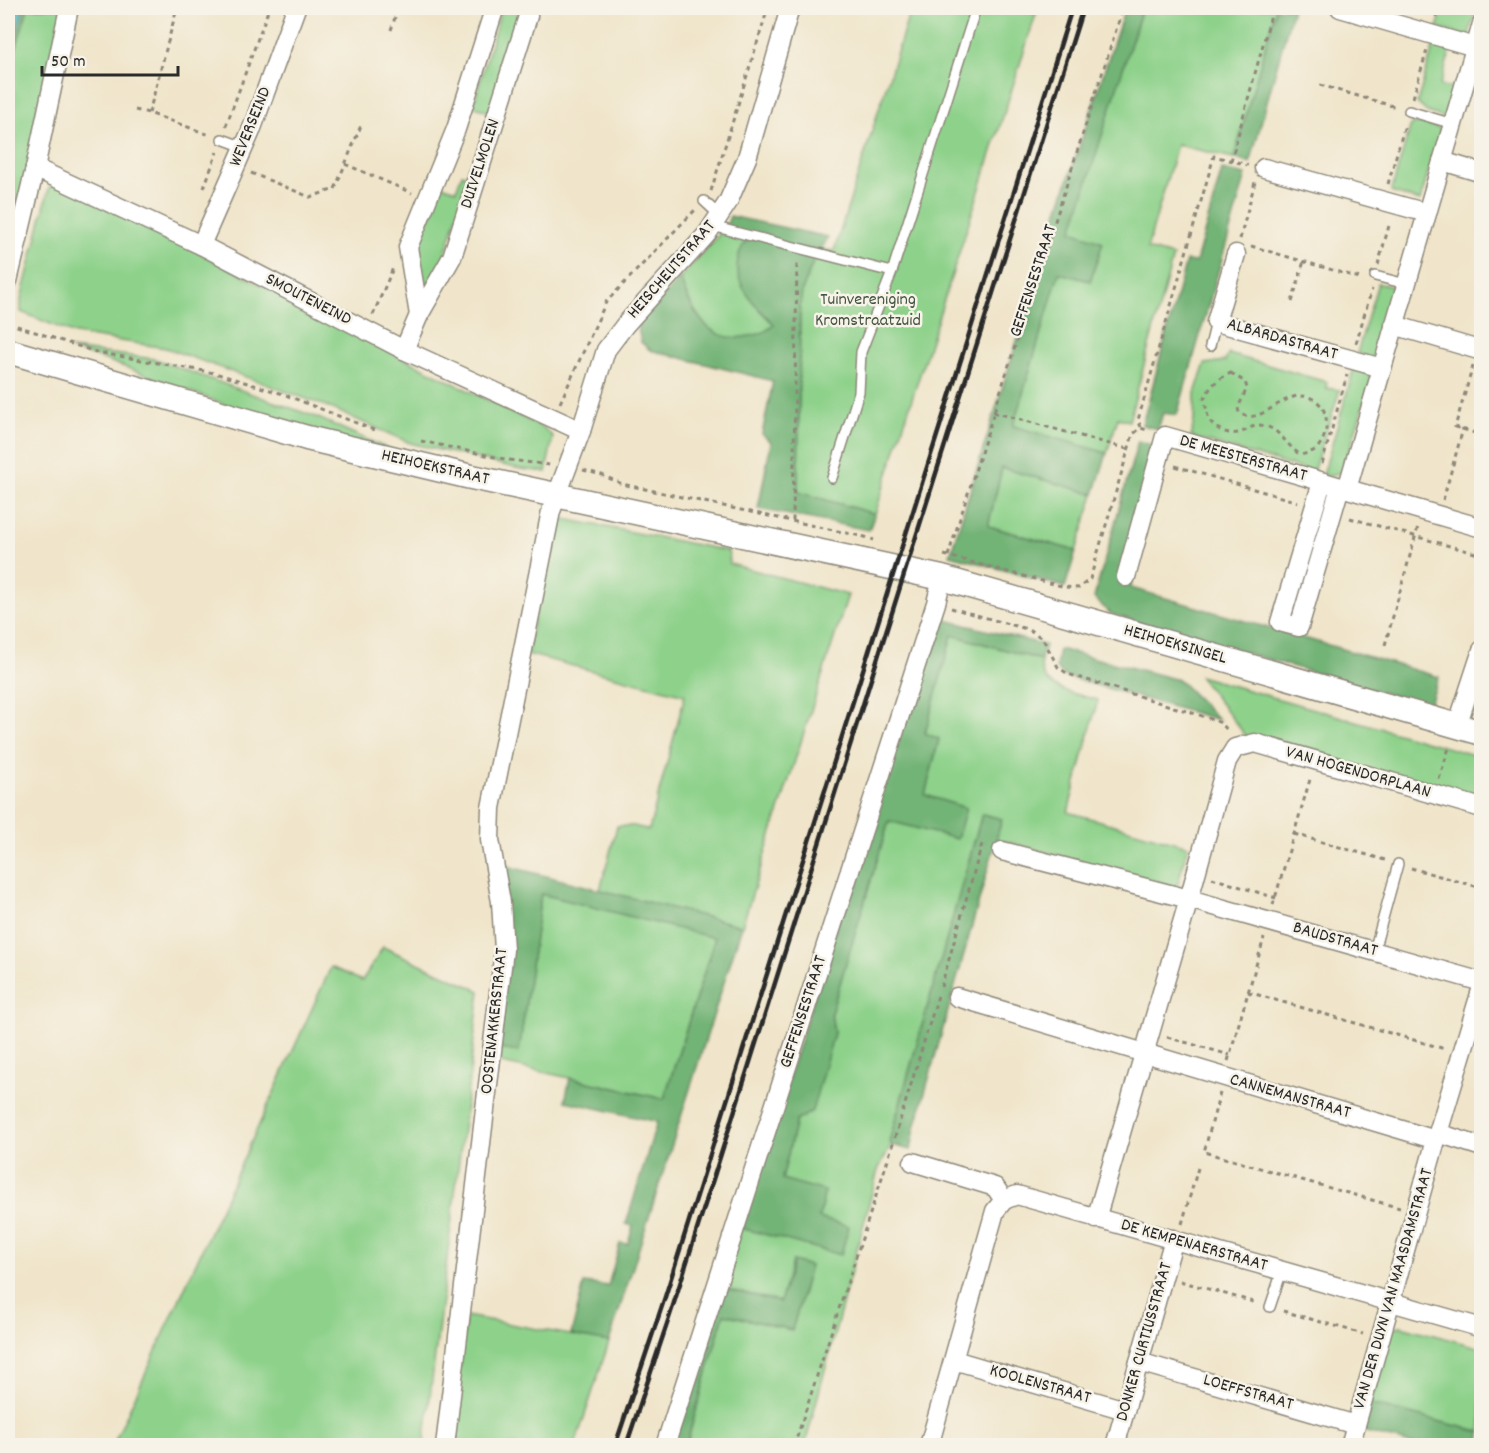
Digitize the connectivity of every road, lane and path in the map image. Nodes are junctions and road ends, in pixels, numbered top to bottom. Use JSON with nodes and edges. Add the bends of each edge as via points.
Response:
{"nodes":[{"id":1,"x":69,"y":8,"type":"edge"},
{"id":2,"x":177,"y":8,"type":"edge"},
{"id":3,"x":269,"y":8,"type":"edge"},
{"id":4,"x":296,"y":8,"type":"edge"},
{"id":5,"x":398,"y":8,"type":"edge"},
{"id":6,"x":497,"y":8,"type":"edge"},
{"id":7,"x":528,"y":8,"type":"edge"},
{"id":8,"x":768,"y":8,"type":"edge"},
{"id":9,"x":790,"y":8,"type":"edge"},
{"id":10,"x":976,"y":8,"type":"edge"},
{"id":11,"x":1123,"y":8,"type":"edge"},
{"id":12,"x":1274,"y":8,"type":"edge"},
{"id":13,"x":1340,"y":8,"type":"edge"},
{"id":14,"x":1482,"y":24,"type":"edge"},
{"id":15,"x":391,"y":30,"type":"dead end"},
{"id":16,"x":1475,"y":47,"type":"junction"},
{"id":17,"x":1320,"y":85,"type":"dead end"},
{"id":18,"x":135,"y":110,"type":"dead end"},
{"id":19,"x":1409,"y":111,"type":"joint"},
{"id":20,"x":149,"y":113,"type":"junction"},
{"id":21,"x":362,"y":123,"type":"dead end"},
{"id":22,"x":1453,"y":124,"type":"junction"},
{"id":23,"x":222,"y":139,"type":"junction"},
{"id":24,"x":244,"y":147,"type":"junction"},
{"id":25,"x":1231,"y":161,"type":"junction"},
{"id":26,"x":1442,"y":161,"type":"junction"},
{"id":27,"x":345,"y":164,"type":"junction"},
{"id":28,"x":236,"y":166,"type":"junction"},
{"id":29,"x":35,"y":168,"type":"junction"},
{"id":30,"x":1258,"y":171,"type":"junction"},
{"id":31,"x":1482,"y":173,"type":"edge"},
{"id":32,"x":201,"y":197,"type":"dead end"},
{"id":33,"x":427,"y":200,"type":"junction"},
{"id":34,"x":704,"y":201,"type":"junction"},
{"id":35,"x":1427,"y":213,"type":"junction"},
{"id":36,"x":716,"y":221,"type":"junction"},
{"id":37,"x":201,"y":245,"type":"junction"},
{"id":38,"x":408,"y":247,"type":"junction"},
{"id":39,"x":797,"y":248,"type":"junction"},
{"id":40,"x":1237,"y":249,"type":"junction"},
{"id":41,"x":1304,"y":261,"type":"junction"},
{"id":42,"x":892,"y":272,"type":"junction"},
{"id":43,"x":1375,"y":276,"type":"dead end"},
{"id":44,"x":1364,"y":279,"type":"dead end"},
{"id":45,"x":8,"y":281,"type":"edge"},
{"id":46,"x":1406,"y":284,"type":"junction"},
{"id":47,"x":1292,"y":302,"type":"dead end"},
{"id":48,"x":419,"y":315,"type":"junction"},
{"id":49,"x":1216,"y":322,"type":"junction"},
{"id":50,"x":8,"y":323,"type":"edge"},
{"id":51,"x":1394,"y":325,"type":"junction"},
{"id":52,"x":366,"y":330,"type":"junction"},
{"id":53,"x":1210,"y":346,"type":"dead end"},
{"id":54,"x":404,"y":350,"type":"junction"},
{"id":55,"x":1480,"y":350,"type":"edge"},
{"id":56,"x":8,"y":351,"type":"edge"},
{"id":57,"x":1382,"y":368,"type":"junction"},
{"id":58,"x":993,"y":412,"type":"junction"},
{"id":59,"x":1252,"y":416,"type":"junction"},
{"id":60,"x":553,"y":419,"type":"junction"},
{"id":61,"x":1254,"y":426,"type":"junction"},
{"id":62,"x":1141,"y":428,"type":"junction"},
{"id":63,"x":1463,"y":429,"type":"junction"},
{"id":64,"x":581,"y":431,"type":"junction"},
{"id":65,"x":1325,"y":432,"type":"junction"},
{"id":66,"x":380,"y":433,"type":"dead end"},
{"id":67,"x":1331,"y":433,"type":"dead end"},
{"id":68,"x":1482,"y":435,"type":"edge"},
{"id":69,"x":1165,"y":436,"type":"junction"},
{"id":70,"x":412,"y":440,"type":"dead end"},
{"id":71,"x":1128,"y":449,"type":"junction"},
{"id":72,"x":568,"y":466,"type":"junction"},
{"id":73,"x":832,"y":478,"type":"dead end"},
{"id":74,"x":1322,"y":482,"type":"junction"},
{"id":75,"x":1344,"y":488,"type":"junction"},
{"id":76,"x":557,"y":495,"type":"junction"},
{"id":77,"x":1430,"y":513,"type":"junction"},
{"id":78,"x":1482,"y":528,"type":"edge"},
{"id":79,"x":868,"y":561,"type":"joint"},
{"id":80,"x":945,"y":567,"type":"junction"},
{"id":81,"x":1126,"y":577,"type":"dead end"},
{"id":82,"x":936,"y":603,"type":"junction"},
{"id":83,"x":1385,"y":645,"type":"dead end"},
{"id":84,"x":1482,"y":650,"type":"edge"},
{"id":85,"x":1457,"y":726,"type":"junction"},
{"id":86,"x":1482,"y":733,"type":"edge"},
{"id":87,"x":1238,"y":746,"type":"junction"},
{"id":88,"x":1316,"y":761,"type":"junction"},
{"id":89,"x":1434,"y":795,"type":"junction"},
{"id":90,"x":1482,"y":808,"type":"edge"},
{"id":91,"x":1002,"y":851,"type":"joint"},
{"id":92,"x":1398,"y":864,"type":"dead end"},
{"id":93,"x":1196,"y":874,"type":"junction"},
{"id":94,"x":1276,"y":897,"type":"junction"},
{"id":95,"x":1189,"y":899,"type":"junction"},
{"id":96,"x":1269,"y":921,"type":"junction"},
{"id":97,"x":1374,"y":951,"type":"junction"},
{"id":98,"x":1482,"y":982,"type":"edge"},
{"id":99,"x":1482,"y":987,"type":"edge"},
{"id":100,"x":1248,"y":992,"type":"junction"},
{"id":101,"x":957,"y":997,"type":"dead end"},
{"id":102,"x":1151,"y":1033,"type":"junction"},
{"id":103,"x":1144,"y":1053,"type":"junction"},
{"id":104,"x":1462,"y":1054,"type":"junction"},
{"id":105,"x":1230,"y":1055,"type":"junction"},
{"id":106,"x":1224,"y":1077,"type":"junction"},
{"id":107,"x":1437,"y":1136,"type":"junction"},
{"id":108,"x":1482,"y":1147,"type":"edge"},
{"id":109,"x":913,"y":1162,"type":"dead end"},
{"id":110,"x":1198,"y":1168,"type":"dead end"},
{"id":111,"x":1004,"y":1200,"type":"junction"},
{"id":112,"x":1416,"y":1212,"type":"junction"},
{"id":113,"x":1096,"y":1219,"type":"junction"},
{"id":114,"x":1176,"y":1240,"type":"junction"},
{"id":115,"x":1282,"y":1271,"type":"junction"},
{"id":116,"x":1390,"y":1303,"type":"junction"},
{"id":117,"x":1270,"y":1307,"type":"dead end"},
{"id":118,"x":1482,"y":1328,"type":"edge"},
{"id":119,"x":954,"y":1360,"type":"junction"},
{"id":120,"x":1139,"y":1362,"type":"junction"},
{"id":121,"x":1125,"y":1410,"type":"junction"},
{"id":122,"x":1356,"y":1425,"type":"junction"},
{"id":123,"x":445,"y":1446,"type":"edge"},
{"id":124,"x":665,"y":1446,"type":"edge"},
{"id":125,"x":794,"y":1446,"type":"edge"},
{"id":126,"x":929,"y":1446,"type":"edge"},
{"id":127,"x":1115,"y":1446,"type":"edge"},
{"id":128,"x":1350,"y":1446,"type":"edge"}],
"edges":[{"from":1,"to":29,"type":"street"},
{"from":2,"to":20,"type":"path"},
{"from":3,"to":23,"type":"path"},
{"from":4,"to":24,"type":"street","name":"WEVERSEIND"},
{"from":5,"to":15,"type":"path"},
{"from":6,"to":33,"type":"street","name":"DUIVELMOLEN"},
{"from":7,"to":48,"type":"street","name":"DUIVELMOLEN","via":[[452,257]]},
{"from":8,"to":34,"type":"path","via":[[710,195]]},
{"from":9,"to":36,"type":"street","name":"HEISCHEUTSTRAAT","via":[[747,158],[729,202]]},
{"from":10,"to":42,"type":"lane"},
{"from":11,"to":58,"type":"path","name":"GEFFENSESTRAAT"},
{"from":12,"to":25,"type":"path"},
{"from":13,"to":16,"type":"street"},
{"from":14,"to":16,"type":"street"},
{"from":16,"to":22,"type":"street"},
{"from":17,"to":19,"type":"path"},
{"from":18,"to":20,"type":"path"},
{"from":19,"to":22,"type":"lane"},
{"from":20,"to":23,"type":"path"},
{"from":21,"to":27,"type":"path"},
{"from":22,"to":26,"type":"street"},
{"from":23,"to":24,"type":"lane"},
{"from":23,"to":32,"type":"path"},
{"from":24,"to":28,"type":"street","name":"WEVERSEIND"},
{"from":25,"to":30,"type":"path"},
{"from":25,"to":62,"type":"path","via":[[1214,156],[1138,420]]},
{"from":26,"to":31,"type":"street"},
{"from":26,"to":35,"type":"street"},
{"from":27,"to":28,"type":"path","via":[[335,189],[310,197]]},
{"from":27,"to":33,"type":"path"},
{"from":28,"to":37,"type":"street","name":"WEVERSEIND"},
{"from":29,"to":37,"type":"street","name":"SMOUTENEIND"},
{"from":29,"to":45,"type":"street"},
{"from":30,"to":35,"type":"street"},
{"from":30,"to":40,"type":"path"},
{"from":33,"to":38,"type":"street","name":"DUIVELMOLEN"},
{"from":34,"to":36,"type":"lane"},
{"from":34,"to":60,"type":"path","via":[[606,302]]},
{"from":35,"to":46,"type":"street"},
{"from":36,"to":39,"type":"lane"},
{"from":36,"to":64,"type":"street","name":"HEISCHEUTSTRAAT","via":[[606,350]]},
{"from":37,"to":52,"type":"street","name":"SMOUTENEIND"},
{"from":38,"to":48,"type":"street"},
{"from":38,"to":52,"type":"path","via":[[400,253]]},
{"from":39,"to":42,"type":"lane"},
{"from":39,"to":72,"type":"path","via":[[793,521],[622,484]]},
{"from":40,"to":41,"type":"path"},
{"from":40,"to":49,"type":"street","name":"ALBARDASTRAAT"},
{"from":41,"to":44,"type":"path"},
{"from":41,"to":47,"type":"path"},
{"from":42,"to":73,"type":"lane","via":[[861,352],[859,392]]},
{"from":43,"to":46,"type":"lane"},
{"from":46,"to":51,"type":"street"},
{"from":48,"to":54,"type":"street","name":"DUIVELMOLEN"},
{"from":49,"to":53,"type":"lane"},
{"from":49,"to":57,"type":"street","name":"ALBARDASTRAAT"},
{"from":50,"to":66,"type":"path","via":[[96,352],[215,373],[283,394]]},
{"from":51,"to":55,"type":"street"},
{"from":51,"to":57,"type":"street"},
{"from":52,"to":54,"type":"street","name":"SMOUTENEIND"},
{"from":54,"to":60,"type":"street","name":"SMOUTENEIND"},
{"from":55,"to":63,"type":"path","via":[[1455,427]]},
{"from":56,"to":76,"type":"street","name":"HEIHOEKSTRAAT","via":[[307,438]]},
{"from":57,"to":75,"type":"street"},
{"from":58,"to":71,"type":"path"},
{"from":58,"to":80,"type":"path","name":"GEFFENSESTRAAT"},
{"from":59,"to":61,"type":"path"},
{"from":59,"to":61,"type":"path","via":[[1239,413],[1247,388],[1239,377],[1231,373],[1210,387],[1204,399],[1210,421],[1220,431],[1242,433]]},
{"from":59,"to":65,"type":"path","via":[[1294,395],[1308,396],[1324,410]]},
{"from":60,"to":64,"type":"street","name":"SMOUTENEIND"},
{"from":61,"to":65,"type":"path","via":[[1272,429],[1301,455],[1318,447]]},
{"from":62,"to":69,"type":"path"},
{"from":62,"to":71,"type":"path","via":[[1133,434]]},
{"from":63,"to":68,"type":"path"},
{"from":63,"to":77,"type":"path"},
{"from":64,"to":72,"type":"street","name":"HEISCHEUTSTRAAT"},
{"from":65,"to":67,"type":"path"},
{"from":69,"to":74,"type":"street","name":"DE MEESTERSTRAAT"},
{"from":69,"to":81,"type":"street","name":"DE MEESTERSTRAAT"},
{"from":70,"to":72,"type":"path","via":[[509,460]]},
{"from":71,"to":80,"type":"path","via":[[1090,579],[1079,588]]},
{"from":72,"to":76,"type":"street","name":"HEISCHEUTSTRAAT"},
{"from":74,"to":75,"type":"street","name":"DE MEESTERSTRAAT"},
{"from":74,"to":75,"type":"street","name":"DE MEESTERSTRAAT","via":[[1280,622],[1299,627]]},
{"from":75,"to":77,"type":"street","name":"DE MEESTERSTRAAT"},
{"from":76,"to":79,"type":"street","name":"HEIHOEKSTRAAT"},
{"from":76,"to":123,"type":"street","name":"OOSTENAKKERSTRAAT","via":[[490,808],[490,840],[501,902],[504,950]]},
{"from":77,"to":78,"type":"street","name":"DE MEESTERSTRAAT"},
{"from":77,"to":83,"type":"path"},
{"from":79,"to":80,"type":"street","name":"HEIHOEKSINGEL"},
{"from":80,"to":82,"type":"street","name":"GEFFENSESTRAAT"},
{"from":80,"to":85,"type":"street","name":"HEIHOEKSINGEL"},
{"from":82,"to":87,"type":"path","via":[[1030,630],[1042,639],[1058,667],[1068,674],[1212,718],[1221,723]]},
{"from":82,"to":124,"type":"street","name":"GEFFENSESTRAAT"},
{"from":84,"to":85,"type":"street"},
{"from":85,"to":86,"type":"street","name":"HEIHOEKSINGEL"},
{"from":85,"to":89,"type":"path"},
{"from":87,"to":88,"type":"street","name":"VAN HOGENDORPLAAN","via":[[1255,743]]},
{"from":87,"to":93,"type":"street","via":[[1227,761]]},
{"from":88,"to":89,"type":"street","name":"VAN HOGENDORPLAAN"},
{"from":88,"to":94,"type":"path"},
{"from":89,"to":90,"type":"street","name":"VAN HOGENDORPLAAN"},
{"from":91,"to":95,"type":"street","name":"BAUDSTRAAT"},
{"from":91,"to":125,"type":"path","via":[[982,844],[891,1153]]},
{"from":92,"to":97,"type":"lane"},
{"from":93,"to":94,"type":"path"},
{"from":93,"to":95,"type":"street"},
{"from":94,"to":96,"type":"path"},
{"from":95,"to":96,"type":"street","name":"BAUDSTRAAT"},
{"from":95,"to":102,"type":"street"},
{"from":96,"to":97,"type":"street","name":"BAUDSTRAAT"},
{"from":96,"to":100,"type":"path"},
{"from":97,"to":98,"type":"street","name":"BAUDSTRAAT"},
{"from":99,"to":104,"type":"street","name":"VAN DER DUYN VAN MAASDAMSTRAAT"},
{"from":100,"to":104,"type":"path"},
{"from":100,"to":105,"type":"path"},
{"from":101,"to":103,"type":"street","name":"CANNEMANSTRAAT"},
{"from":102,"to":103,"type":"street"},
{"from":102,"to":105,"type":"path"},
{"from":103,"to":106,"type":"street","name":"CANNEMANSTRAAT"},
{"from":103,"to":113,"type":"street"},
{"from":104,"to":107,"type":"street","name":"VAN DER DUYN VAN MAASDAMSTRAAT"},
{"from":105,"to":106,"type":"path"},
{"from":106,"to":107,"type":"street","name":"CANNEMANSTRAAT"},
{"from":106,"to":112,"type":"path","via":[[1204,1152]]},
{"from":107,"to":108,"type":"street"},
{"from":107,"to":112,"type":"street","name":"VAN DER DUYN VAN MAASDAMSTRAAT"},
{"from":109,"to":111,"type":"street","via":[[995,1187]]},
{"from":110,"to":114,"type":"path"},
{"from":111,"to":113,"type":"street","name":"DE KEMPENAERSTRAAT","via":[[1017,1195]]},
{"from":111,"to":119,"type":"street","via":[[995,1211]]},
{"from":112,"to":116,"type":"street","name":"VAN DER DUYN VAN MAASDAMSTRAAT"},
{"from":113,"to":114,"type":"street","name":"DE KEMPENAERSTRAAT"},
{"from":114,"to":115,"type":"street","name":"DE KEMPENAERSTRAAT"},
{"from":114,"to":120,"type":"street","name":"DONKER CURTIUSSTRAAT"},
{"from":115,"to":116,"type":"street","name":"DE KEMPENAERSTRAAT"},
{"from":115,"to":117,"type":"lane"},
{"from":116,"to":118,"type":"street","name":"DE KEMPENAERSTRAAT"},
{"from":116,"to":122,"type":"street","name":"VAN DER DUYN VAN MAASDAMSTRAAT"},
{"from":119,"to":121,"type":"street","name":"KOOLENSTRAAT"},
{"from":119,"to":126,"type":"street"},
{"from":120,"to":121,"type":"street","name":"DONKER CURTIUSSTRAAT"},
{"from":120,"to":122,"type":"street","name":"LOEFFSTRAAT"},
{"from":121,"to":127,"type":"street","name":"DONKER CURTIUSSTRAAT"},
{"from":122,"to":128,"type":"street","name":"VAN DER DUYN VAN MAASDAMSTRAAT"}]}
